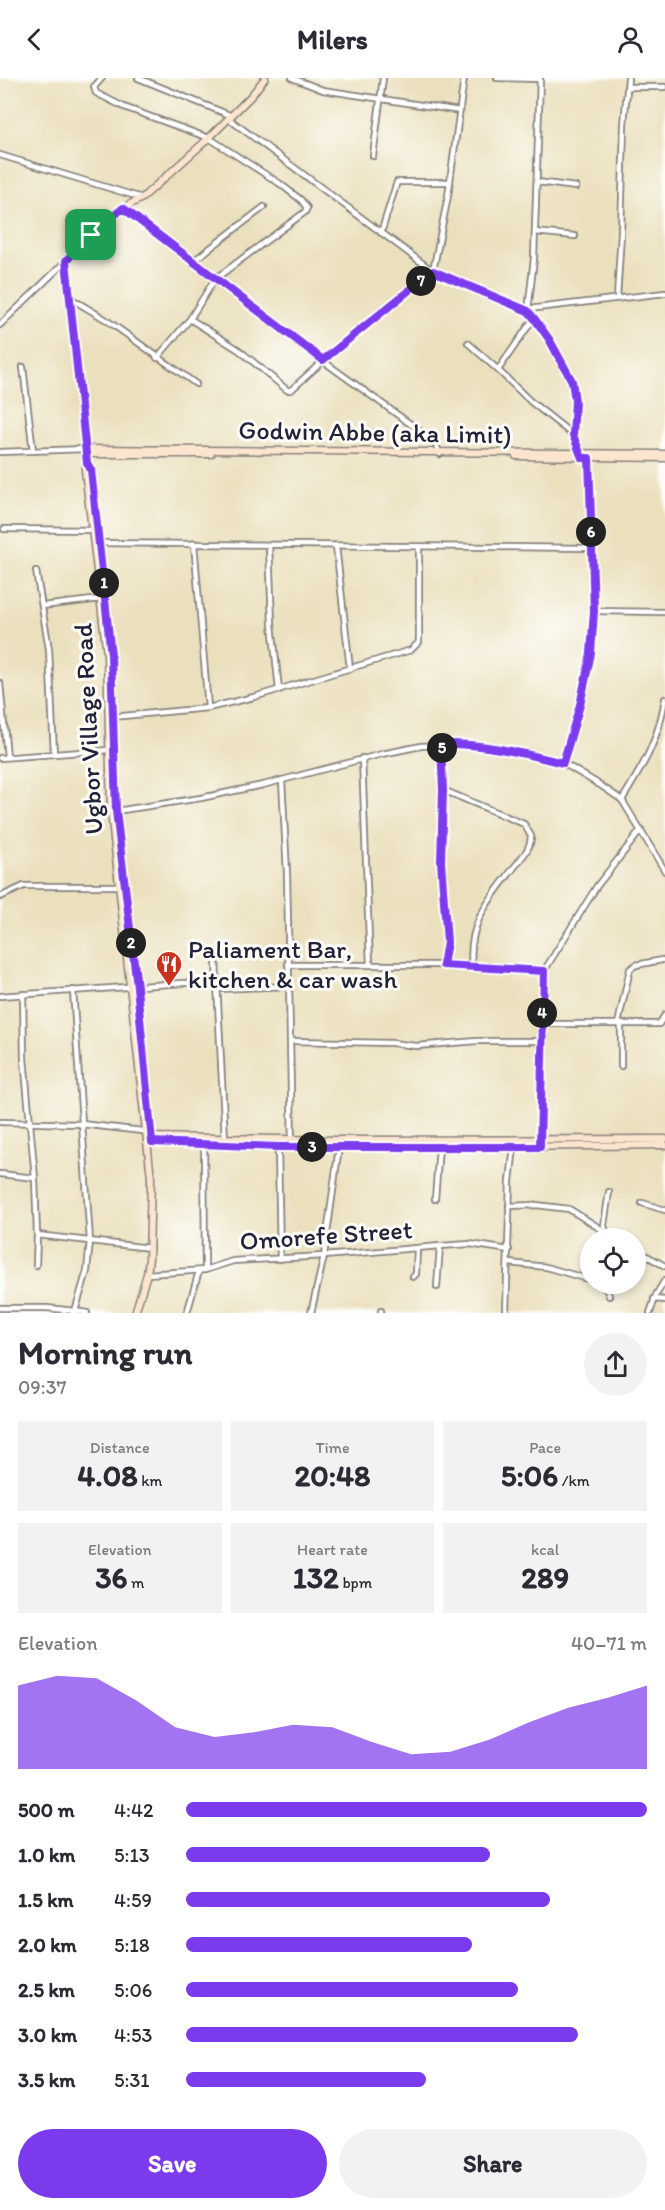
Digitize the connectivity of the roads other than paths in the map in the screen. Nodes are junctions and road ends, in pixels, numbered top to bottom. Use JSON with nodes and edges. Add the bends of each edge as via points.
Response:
{"nodes":[{"id":1,"x":102,"y":78,"type":"edge"},
{"id":2,"x":138,"y":78,"type":"edge"},
{"id":3,"x":265,"y":78,"type":"edge"},
{"id":4,"x":292,"y":78,"type":"edge"},
{"id":5,"x":383,"y":78,"type":"edge"},
{"id":6,"x":464,"y":78,"type":"edge"},
{"id":7,"x":498,"y":78,"type":"edge"},
{"id":8,"x":628,"y":78,"type":"edge"},
{"id":9,"x":539,"y":79,"type":"edge"},
{"id":10,"x":627,"y":87,"type":"junction"},
{"id":11,"x":665,"y":87,"type":"edge"},
{"id":12,"x":382,"y":100,"type":"junction"},
{"id":13,"x":460,"y":111,"type":"junction"},
{"id":14,"x":230,"y":118,"type":"junction"},
{"id":15,"x":209,"y":138,"type":"junction"},
{"id":16,"x":0,"y":155,"type":"edge"},
{"id":17,"x":374,"y":156,"type":"dead end"},
{"id":18,"x":450,"y":182,"type":"junction"},
{"id":19,"x":537,"y":182,"type":"junction"},
{"id":20,"x":576,"y":187,"type":"dead end"},
{"id":21,"x":142,"y":198,"type":"junction"},
{"id":22,"x":264,"y":207,"type":"dead end"},
{"id":23,"x":123,"y":208,"type":"junction"},
{"id":24,"x":535,"y":232,"type":"junction"},
{"id":25,"x":381,"y":233,"type":"junction"},
{"id":26,"x":574,"y":236,"type":"dead end"},
{"id":27,"x":66,"y":261,"type":"junction"},
{"id":28,"x":192,"y":262,"type":"junction"},
{"id":29,"x":433,"y":271,"type":"junction"},
{"id":30,"x":215,"y":279,"type":"junction"},
{"id":31,"x":665,"y":293,"type":"edge"},
{"id":32,"x":70,"y":298,"type":"junction"},
{"id":33,"x":617,"y":298,"type":"junction"},
{"id":34,"x":528,"y":310,"type":"junction"},
{"id":35,"x":534,"y":318,"type":"junction"},
{"id":36,"x":190,"y":319,"type":"junction"},
{"id":37,"x":0,"y":325,"type":"edge"},
{"id":38,"x":468,"y":343,"type":"dead end"},
{"id":39,"x":157,"y":358,"type":"junction"},
{"id":40,"x":323,"y":360,"type":"junction"},
{"id":41,"x":23,"y":367,"type":"dead end"},
{"id":42,"x":498,"y":370,"type":"junction"},
{"id":43,"x":196,"y":384,"type":"dead end"},
{"id":44,"x":573,"y":435,"type":"junction"},
{"id":45,"x":33,"y":451,"type":"junction"},
{"id":46,"x":86,"y":451,"type":"junction"},
{"id":47,"x":0,"y":452,"type":"edge"},
{"id":48,"x":439,"y":452,"type":"junction"},
{"id":49,"x":665,"y":456,"type":"edge"},
{"id":50,"x":584,"y":457,"type":"junction"},
{"id":51,"x":87,"y":463,"type":"junction"},
{"id":52,"x":4,"y":529,"type":"dead end"},
{"id":53,"x":93,"y":530,"type":"junction"},
{"id":54,"x":97,"y":543,"type":"junction"},
{"id":55,"x":194,"y":543,"type":"junction"},
{"id":56,"x":268,"y":545,"type":"junction"},
{"id":57,"x":336,"y":546,"type":"junction"},
{"id":58,"x":419,"y":547,"type":"junction"},
{"id":59,"x":591,"y":548,"type":"junction"},
{"id":60,"x":36,"y":571,"type":"dead end"},
{"id":61,"x":101,"y":599,"type":"junction"},
{"id":62,"x":42,"y":606,"type":"junction"},
{"id":63,"x":594,"y":611,"type":"junction"},
{"id":64,"x":665,"y":612,"type":"edge"},
{"id":65,"x":350,"y":669,"type":"junction"},
{"id":66,"x":0,"y":683,"type":"edge"},
{"id":67,"x":279,"y":690,"type":"junction"},
{"id":68,"x":665,"y":699,"type":"edge"},
{"id":69,"x":208,"y":708,"type":"junction"},
{"id":70,"x":111,"y":717,"type":"junction"},
{"id":71,"x":441,"y":744,"type":"junction"},
{"id":72,"x":110,"y":750,"type":"junction"},
{"id":73,"x":54,"y":754,"type":"junction"},
{"id":74,"x":7,"y":757,"type":"junction"},
{"id":75,"x":0,"y":758,"type":"edge"},
{"id":76,"x":362,"y":758,"type":"junction"},
{"id":77,"x":563,"y":763,"type":"junction"},
{"id":78,"x":282,"y":780,"type":"junction"},
{"id":79,"x":443,"y":790,"type":"junction"},
{"id":80,"x":622,"y":800,"type":"junction"},
{"id":81,"x":113,"y":811,"type":"junction"},
{"id":82,"x":641,"y":830,"type":"junction"},
{"id":83,"x":665,"y":871,"type":"edge"},
{"id":84,"x":118,"y":886,"type":"junction"},
{"id":85,"x":0,"y":897,"type":"edge"},
{"id":86,"x":216,"y":958,"type":"dead end"},
{"id":87,"x":662,"y":960,"type":"dead end"},
{"id":88,"x":288,"y":965,"type":"junction"},
{"id":89,"x":370,"y":965,"type":"junction"},
{"id":90,"x":443,"y":965,"type":"junction"},
{"id":91,"x":472,"y":966,"type":"junction"},
{"id":92,"x":544,"y":971,"type":"junction"},
{"id":93,"x":218,"y":986,"type":"junction"},
{"id":94,"x":289,"y":986,"type":"junction"},
{"id":95,"x":134,"y":987,"type":"junction"},
{"id":96,"x":73,"y":990,"type":"junction"},
{"id":97,"x":23,"y":994,"type":"junction"},
{"id":98,"x":0,"y":996,"type":"edge"},
{"id":99,"x":665,"y":1015,"type":"edge"},
{"id":100,"x":542,"y":1023,"type":"junction"},
{"id":101,"x":620,"y":1024,"type":"junction"},
{"id":102,"x":291,"y":1041,"type":"junction"},
{"id":103,"x":542,"y":1041,"type":"junction"},
{"id":104,"x":621,"y":1066,"type":"dead end"},
{"id":105,"x":0,"y":1122,"type":"edge"},
{"id":106,"x":30,"y":1123,"type":"junction"},
{"id":107,"x":81,"y":1124,"type":"junction"},
{"id":108,"x":149,"y":1137,"type":"junction"},
{"id":109,"x":665,"y":1139,"type":"edge"},
{"id":110,"x":204,"y":1142,"type":"junction"},
{"id":111,"x":226,"y":1142,"type":"junction"},
{"id":112,"x":292,"y":1143,"type":"junction"},
{"id":113,"x":540,"y":1143,"type":"junction"},
{"id":114,"x":665,"y":1145,"type":"edge"},
{"id":115,"x":278,"y":1147,"type":"junction"},
{"id":116,"x":339,"y":1147,"type":"junction"},
{"id":117,"x":439,"y":1147,"type":"junction"},
{"id":118,"x":514,"y":1148,"type":"junction"},
{"id":119,"x":0,"y":1173,"type":"edge"},
{"id":120,"x":35,"y":1178,"type":"junction"},
{"id":121,"x":609,"y":1192,"type":"dead end"},
{"id":122,"x":435,"y":1199,"type":"dead end"},
{"id":123,"x":642,"y":1203,"type":"dead end"},
{"id":124,"x":510,"y":1206,"type":"junction"},
{"id":125,"x":665,"y":1210,"type":"edge"},
{"id":126,"x":598,"y":1228,"type":"edge"},
{"id":127,"x":605,"y":1228,"type":"edge"},
{"id":128,"x":37,"y":1235,"type":"junction"},
{"id":129,"x":90,"y":1241,"type":"junction"},
{"id":130,"x":440,"y":1245,"type":"junction"},
{"id":131,"x":150,"y":1248,"type":"junction"},
{"id":132,"x":417,"y":1248,"type":"junction"},
{"id":133,"x":509,"y":1250,"type":"junction"},
{"id":134,"x":324,"y":1256,"type":"junction"},
{"id":135,"x":646,"y":1256,"type":"edge"},
{"id":136,"x":280,"y":1259,"type":"junction"},
{"id":137,"x":509,"y":1263,"type":"junction"},
{"id":138,"x":36,"y":1265,"type":"dead end"},
{"id":139,"x":665,"y":1266,"type":"edge"},
{"id":140,"x":202,"y":1271,"type":"junction"},
{"id":141,"x":147,"y":1274,"type":"junction"},
{"id":142,"x":580,"y":1276,"type":"edge"},
{"id":143,"x":413,"y":1277,"type":"dead end"},
{"id":144,"x":665,"y":1280,"type":"edge"},
{"id":145,"x":437,"y":1287,"type":"dead end"},
{"id":146,"x":654,"y":1299,"type":"junction"},
{"id":147,"x":665,"y":1300,"type":"edge"},
{"id":148,"x":0,"y":1308,"type":"edge"},
{"id":149,"x":74,"y":1312,"type":"edge"},
{"id":150,"x":87,"y":1313,"type":"edge"},
{"id":151,"x":135,"y":1313,"type":"edge"},
{"id":152,"x":187,"y":1313,"type":"edge"},
{"id":153,"x":311,"y":1313,"type":"edge"},
{"id":154,"x":506,"y":1313,"type":"edge"},
{"id":155,"x":650,"y":1313,"type":"edge"}],
"edges":[{"from":1,"to":15,"type":"street","via":[[94,87],[96,93]]},
{"from":2,"to":14,"type":"street"},
{"from":3,"to":14,"type":"street"},
{"from":4,"to":12,"type":"street","via":[[323,90]]},
{"from":5,"to":12,"type":"street"},
{"from":6,"to":13,"type":"street"},
{"from":7,"to":9,"type":"street"},
{"from":8,"to":10,"type":"street"},
{"from":9,"to":19,"type":"street"},
{"from":10,"to":11,"type":"street"},
{"from":10,"to":33,"type":"street"},
{"from":12,"to":13,"type":"street"},
{"from":12,"to":17,"type":"street"},
{"from":13,"to":18,"type":"street"},
{"from":14,"to":15,"type":"street"},
{"from":14,"to":25,"type":"street"},
{"from":15,"to":21,"type":"street"},
{"from":15,"to":30,"type":"street","via":[[279,183],[307,208]]},
{"from":16,"to":21,"type":"street"},
{"from":18,"to":25,"type":"street","via":[[397,182]]},
{"from":18,"to":29,"type":"street"},
{"from":19,"to":20,"type":"street"},
{"from":19,"to":24,"type":"street"},
{"from":21,"to":23,"type":"street"},
{"from":22,"to":28,"type":"street"},
{"from":23,"to":27,"type":"street"},
{"from":23,"to":28,"type":"street"},
{"from":24,"to":26,"type":"street"},
{"from":24,"to":34,"type":"street"},
{"from":25,"to":29,"type":"street"},
{"from":27,"to":32,"type":"street","name":"Ugbor Village Road"},
{"from":27,"to":37,"type":"street"},
{"from":28,"to":30,"type":"street"},
{"from":29,"to":34,"type":"street"},
{"from":29,"to":40,"type":"street"},
{"from":30,"to":36,"type":"street"},
{"from":30,"to":40,"type":"street"},
{"from":31,"to":33,"type":"street"},
{"from":32,"to":39,"type":"street"},
{"from":32,"to":46,"type":"street","name":"Ugbor Village Road"},
{"from":33,"to":34,"type":"street"},
{"from":34,"to":35,"type":"street"},
{"from":35,"to":42,"type":"street"},
{"from":35,"to":44,"type":"street","via":[[572,381]]},
{"from":36,"to":39,"type":"street"},
{"from":36,"to":40,"type":"street","via":[[239,350],[287,390],[295,389]]},
{"from":38,"to":42,"type":"street"},
{"from":39,"to":43,"type":"street"},
{"from":40,"to":48,"type":"street","via":[[434,441]]},
{"from":41,"to":45,"type":"street"},
{"from":42,"to":44,"type":"street"},
{"from":44,"to":50,"type":"street"},
{"from":45,"to":46,"type":"street"},
{"from":45,"to":47,"type":"street"},
{"from":46,"to":48,"type":"street","name":"Godwin Abbe (aka Limit)"},
{"from":46,"to":51,"type":"street","name":"Ugbor Village Road"},
{"from":48,"to":50,"type":"street","name":"Godwin Abbe (aka Limit)"},
{"from":49,"to":50,"type":"street","name":"Godwin Abbe (aka Limit)"},
{"from":50,"to":59,"type":"street"},
{"from":51,"to":53,"type":"street","name":"Ugbor Village Road"},
{"from":51,"to":54,"type":"street","name":"Ugbor Village Road","via":[[91,470]]},
{"from":52,"to":53,"type":"street"},
{"from":53,"to":54,"type":"street","name":"Ugbor Village Road"},
{"from":54,"to":55,"type":"street"},
{"from":54,"to":61,"type":"street","name":"Ugbor Village Road"},
{"from":54,"to":70,"type":"street","name":"Ugbor Village Road","via":[[111,655]]},
{"from":55,"to":56,"type":"street"},
{"from":55,"to":69,"type":"street"},
{"from":56,"to":57,"type":"street"},
{"from":56,"to":67,"type":"street"},
{"from":57,"to":58,"type":"street"},
{"from":57,"to":65,"type":"street"},
{"from":58,"to":59,"type":"street"},
{"from":58,"to":65,"type":"street","via":[[417,646]]},
{"from":59,"to":63,"type":"street"},
{"from":60,"to":62,"type":"street"},
{"from":61,"to":62,"type":"street"},
{"from":61,"to":70,"type":"street","name":"Ugbor Village Road"},
{"from":62,"to":73,"type":"street","via":[[49,649]]},
{"from":63,"to":64,"type":"street"},
{"from":63,"to":77,"type":"street","via":[[591,653]]},
{"from":65,"to":67,"type":"street"},
{"from":66,"to":74,"type":"street"},
{"from":67,"to":69,"type":"street"},
{"from":68,"to":80,"type":"street","via":[[651,752]]},
{"from":69,"to":70,"type":"street"},
{"from":70,"to":72,"type":"street","name":"Ugbor Village Road"},
{"from":70,"to":81,"type":"street","name":"Ugbor Village Road"},
{"from":71,"to":76,"type":"street"},
{"from":71,"to":77,"type":"street","via":[[500,748]]},
{"from":71,"to":79,"type":"street"},
{"from":72,"to":73,"type":"street"},
{"from":72,"to":81,"type":"street","name":"Ugbor Village Road"},
{"from":73,"to":74,"type":"street"},
{"from":74,"to":75,"type":"street"},
{"from":76,"to":78,"type":"street"},
{"from":76,"to":89,"type":"street"},
{"from":77,"to":80,"type":"street"},
{"from":78,"to":81,"type":"street","via":[[201,798]]},
{"from":78,"to":88,"type":"street"},
{"from":79,"to":90,"type":"street","via":[[441,862],[447,950]]},
{"from":79,"to":91,"type":"street","via":[[524,824],[531,836],[529,848],[477,921]]},
{"from":80,"to":82,"type":"street"},
{"from":81,"to":84,"type":"street","name":"Ugbor Village Road"},
{"from":81,"to":95,"type":"street","name":"Ugbor Village Road"},
{"from":82,"to":83,"type":"street"},
{"from":82,"to":92,"type":"street","via":[[597,886]]},
{"from":84,"to":85,"type":"street","via":[[24,886]]},
{"from":84,"to":95,"type":"street","name":"Ugbor Village Road"},
{"from":86,"to":93,"type":"street"},
{"from":87,"to":101,"type":"street","via":[[636,964],[630,969]]},
{"from":88,"to":89,"type":"street"},
{"from":88,"to":94,"type":"street"},
{"from":89,"to":90,"type":"street"},
{"from":90,"to":91,"type":"street"},
{"from":91,"to":92,"type":"street"},
{"from":92,"to":100,"type":"street"},
{"from":93,"to":94,"type":"street"},
{"from":93,"to":95,"type":"street"},
{"from":93,"to":111,"type":"street"},
{"from":94,"to":102,"type":"street"},
{"from":95,"to":96,"type":"street"},
{"from":95,"to":108,"type":"street","name":"Ugbor Village Road"},
{"from":96,"to":97,"type":"street"},
{"from":96,"to":107,"type":"street"},
{"from":97,"to":98,"type":"street"},
{"from":97,"to":106,"type":"street"},
{"from":99,"to":101,"type":"street","via":[[659,1024]]},
{"from":100,"to":101,"type":"street"},
{"from":100,"to":103,"type":"street"},
{"from":101,"to":104,"type":"street"},
{"from":102,"to":103,"type":"street","via":[[416,1046]]},
{"from":102,"to":112,"type":"street"},
{"from":103,"to":113,"type":"street"},
{"from":105,"to":106,"type":"street"},
{"from":106,"to":107,"type":"street"},
{"from":106,"to":120,"type":"street"},
{"from":107,"to":108,"type":"street"},
{"from":107,"to":129,"type":"street"},
{"from":108,"to":110,"type":"street"},
{"from":108,"to":131,"type":"street","name":"Ugbor Village Road"},
{"from":109,"to":113,"type":"street"},
{"from":110,"to":111,"type":"street"},
{"from":110,"to":140,"type":"street"},
{"from":111,"to":112,"type":"street"},
{"from":111,"to":115,"type":"street"},
{"from":112,"to":113,"type":"street"},
{"from":112,"to":115,"type":"street"},
{"from":112,"to":116,"type":"street"},
{"from":113,"to":114,"type":"street"},
{"from":113,"to":118,"type":"street"},
{"from":115,"to":136,"type":"street"},
{"from":116,"to":117,"type":"street"},
{"from":116,"to":134,"type":"street"},
{"from":117,"to":118,"type":"street"},
{"from":117,"to":122,"type":"street"},
{"from":118,"to":124,"type":"street"},
{"from":119,"to":120,"type":"street"},
{"from":120,"to":128,"type":"street"},
{"from":121,"to":127,"type":"street"},
{"from":123,"to":125,"type":"street"},
{"from":124,"to":126,"type":"street","via":[[569,1209]]},
{"from":124,"to":133,"type":"street"},
{"from":128,"to":129,"type":"street"},
{"from":128,"to":138,"type":"street"},
{"from":129,"to":131,"type":"street"},
{"from":129,"to":149,"type":"street","via":[[87,1271]]},
{"from":130,"to":132,"type":"street","name":"Omorefe Street"},
{"from":130,"to":133,"type":"street","name":"Omorefe Street","via":[[470,1244]]},
{"from":130,"to":145,"type":"street"},
{"from":131,"to":141,"type":"street","name":"Ugbor Village Road"},
{"from":132,"to":134,"type":"street","name":"Omorefe Street"},
{"from":132,"to":143,"type":"street"},
{"from":133,"to":137,"type":"street"},
{"from":134,"to":136,"type":"street","name":"Omorefe Street"},
{"from":134,"to":153,"type":"street"},
{"from":135,"to":139,"type":"street"},
{"from":136,"to":140,"type":"street","name":"Omorefe Street","via":[[233,1261]]},
{"from":137,"to":142,"type":"street"},
{"from":137,"to":154,"type":"street"},
{"from":140,"to":141,"type":"street","name":"Omorefe Street"},
{"from":140,"to":152,"type":"street"},
{"from":141,"to":151,"type":"street","name":"Ugbor Village Road"},
{"from":144,"to":146,"type":"street"},
{"from":146,"to":147,"type":"street"},
{"from":146,"to":155,"type":"street"},
{"from":148,"to":149,"type":"street"},
{"from":149,"to":150,"type":"street"}]}
